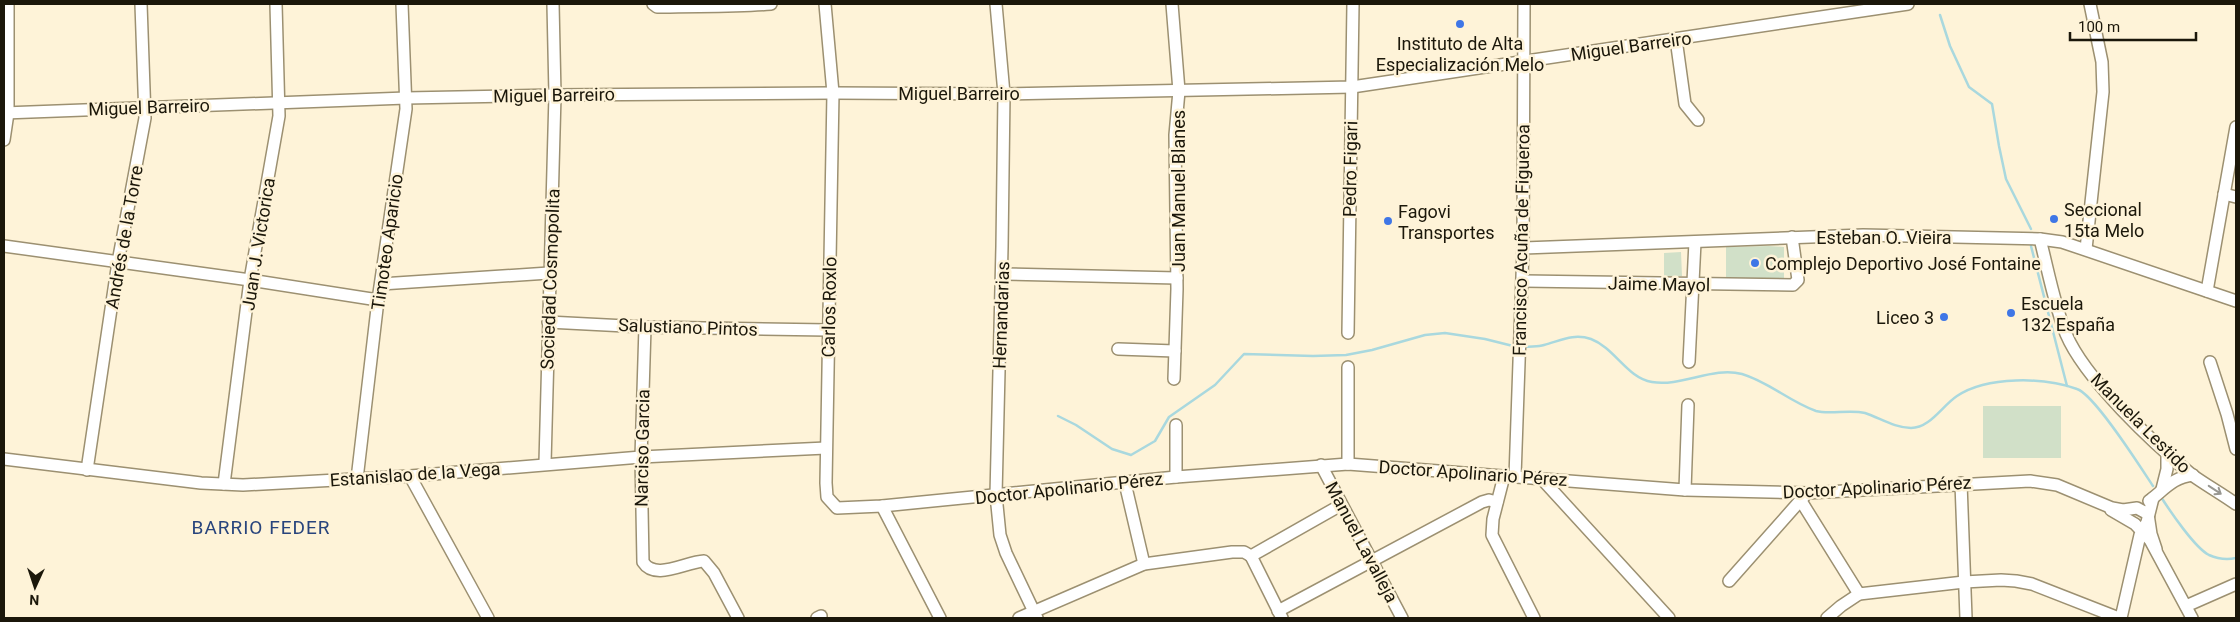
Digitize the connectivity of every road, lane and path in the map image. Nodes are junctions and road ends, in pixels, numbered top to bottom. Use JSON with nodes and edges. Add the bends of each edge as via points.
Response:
{"nodes":[{"id":1,"x":8,"y":4,"type":"edge"},
{"id":2,"x":141,"y":4,"type":"edge"},
{"id":3,"x":276,"y":4,"type":"edge"},
{"id":4,"x":402,"y":4,"type":"edge"},
{"id":5,"x":553,"y":4,"type":"edge"},
{"id":6,"x":653,"y":4,"type":"edge"},
{"id":7,"x":771,"y":4,"type":"edge"},
{"id":8,"x":825,"y":4,"type":"edge"},
{"id":9,"x":996,"y":4,"type":"edge"},
{"id":10,"x":1172,"y":4,"type":"edge"},
{"id":11,"x":1353,"y":4,"type":"edge"},
{"id":12,"x":1524,"y":4,"type":"edge"},
{"id":13,"x":1908,"y":4,"type":"edge"},
{"id":14,"x":2090,"y":4,"type":"edge"},
{"id":15,"x":1884,"y":6,"type":"edge"},
{"id":16,"x":1676,"y":39,"type":"junction"},
{"id":17,"x":1524,"y":62,"type":"junction"},
{"id":18,"x":1352,"y":87,"type":"junction"},
{"id":19,"x":1179,"y":91,"type":"junction"},
{"id":20,"x":833,"y":92,"type":"junction"},
{"id":21,"x":1004,"y":94,"type":"junction"},
{"id":22,"x":555,"y":95,"type":"junction"},
{"id":23,"x":406,"y":98,"type":"junction"},
{"id":24,"x":280,"y":102,"type":"junction"},
{"id":25,"x":146,"y":107,"type":"junction"},
{"id":26,"x":6,"y":113,"type":"edge"},
{"id":27,"x":1698,"y":120,"type":"dead end"},
{"id":28,"x":2236,"y":127,"type":"edge"},
{"id":29,"x":4,"y":140,"type":"edge"},
{"id":30,"x":2224,"y":194,"type":"junction"},
{"id":31,"x":2236,"y":197,"type":"edge"},
{"id":32,"x":1792,"y":238,"type":"junction"},
{"id":33,"x":2040,"y":238,"type":"junction"},
{"id":34,"x":1694,"y":242,"type":"junction"},
{"id":35,"x":4,"y":246,"type":"edge"},
{"id":36,"x":1522,"y":248,"type":"junction"},
{"id":37,"x":2086,"y":250,"type":"junction"},
{"id":38,"x":118,"y":262,"type":"junction"},
{"id":39,"x":549,"y":273,"type":"junction"},
{"id":40,"x":1002,"y":274,"type":"junction"},
{"id":41,"x":1178,"y":278,"type":"junction"},
{"id":42,"x":250,"y":280,"type":"junction"},
{"id":43,"x":1522,"y":281,"type":"junction"},
{"id":44,"x":381,"y":284,"type":"junction"},
{"id":45,"x":1693,"y":285,"type":"junction"},
{"id":46,"x":2207,"y":291,"type":"junction"},
{"id":47,"x":378,"y":300,"type":"junction"},
{"id":48,"x":2236,"y":301,"type":"edge"},
{"id":49,"x":548,"y":322,"type":"junction"},
{"id":50,"x":644,"y":327,"type":"junction"},
{"id":51,"x":828,"y":330,"type":"junction"},
{"id":52,"x":1348,"y":333,"type":"dead end"},
{"id":53,"x":1118,"y":348,"type":"dead end"},
{"id":54,"x":1175,"y":351,"type":"junction"},
{"id":55,"x":1690,"y":362,"type":"dead end"},
{"id":56,"x":2210,"y":362,"type":"dead end"},
{"id":57,"x":1348,"y":367,"type":"dead end"},
{"id":58,"x":1174,"y":379,"type":"dead end"},
{"id":59,"x":1688,"y":405,"type":"dead end"},
{"id":60,"x":2232,"y":413,"type":"edge"},
{"id":61,"x":1176,"y":425,"type":"dead end"},
{"id":62,"x":826,"y":448,"type":"junction"},
{"id":63,"x":2236,"y":449,"type":"edge"},
{"id":64,"x":2167,"y":452,"type":"junction"},
{"id":65,"x":641,"y":457,"type":"junction"},
{"id":66,"x":4,"y":459,"type":"edge"},
{"id":67,"x":545,"y":463,"type":"junction"},
{"id":68,"x":1348,"y":464,"type":"junction"},
{"id":69,"x":1321,"y":465,"type":"junction"},
{"id":70,"x":87,"y":470,"type":"junction"},
{"id":71,"x":2193,"y":475,"type":"junction"},
{"id":72,"x":410,"y":476,"type":"junction"},
{"id":73,"x":1510,"y":476,"type":"junction"},
{"id":74,"x":1176,"y":477,"type":"junction"},
{"id":75,"x":1541,"y":478,"type":"junction"},
{"id":76,"x":357,"y":479,"type":"junction"},
{"id":77,"x":1125,"y":483,"type":"junction"},
{"id":78,"x":1961,"y":483,"type":"junction"},
{"id":79,"x":224,"y":484,"type":"junction"},
{"id":80,"x":2162,"y":489,"type":"junction"},
{"id":81,"x":1685,"y":490,"type":"junction"},
{"id":82,"x":996,"y":495,"type":"junction"},
{"id":83,"x":1804,"y":497,"type":"junction"},
{"id":84,"x":2153,"y":498,"type":"junction"},
{"id":85,"x":2096,"y":501,"type":"junction"},
{"id":86,"x":1497,"y":502,"type":"junction"},
{"id":87,"x":2236,"y":504,"type":"edge"},
{"id":88,"x":1341,"y":505,"type":"junction"},
{"id":89,"x":882,"y":506,"type":"junction"},
{"id":90,"x":2138,"y":508,"type":"junction"},
{"id":91,"x":848,"y":509,"type":"joint"},
{"id":92,"x":2149,"y":517,"type":"junction"},
{"id":93,"x":2133,"y":523,"type":"junction"},
{"id":94,"x":2141,"y":536,"type":"junction"},
{"id":95,"x":2156,"y":549,"type":"junction"},
{"id":96,"x":1251,"y":556,"type":"junction"},
{"id":97,"x":1372,"y":561,"type":"junction"},
{"id":98,"x":1144,"y":564,"type":"junction"},
{"id":99,"x":1729,"y":581,"type":"dead end"},
{"id":100,"x":1964,"y":582,"type":"junction"},
{"id":101,"x":2236,"y":584,"type":"edge"},
{"id":102,"x":1859,"y":594,"type":"junction"},
{"id":103,"x":2186,"y":606,"type":"junction"},
{"id":104,"x":1035,"y":614,"type":"edge"},
{"id":105,"x":1280,"y":614,"type":"edge"},
{"id":106,"x":488,"y":618,"type":"edge"},
{"id":107,"x":738,"y":618,"type":"edge"},
{"id":108,"x":940,"y":618,"type":"edge"},
{"id":109,"x":1019,"y":618,"type":"edge"},
{"id":110,"x":1402,"y":618,"type":"edge"},
{"id":111,"x":1534,"y":618,"type":"edge"},
{"id":112,"x":1669,"y":618,"type":"edge"},
{"id":113,"x":1827,"y":618,"type":"edge"},
{"id":114,"x":1966,"y":618,"type":"edge"},
{"id":115,"x":2120,"y":618,"type":"edge"},
{"id":116,"x":2192,"y":618,"type":"edge"}],
"edges":[{"from":1,"to":26,"type":"street"},
{"from":2,"to":25,"type":"street","name":"Andrés de la Torre"},
{"from":3,"to":24,"type":"street","name":"Juan J. Victorica"},
{"from":4,"to":23,"type":"street","name":"Timoteo Aparicio"},
{"from":5,"to":22,"type":"street","name":"Sociedad Cosmopolita"},
{"from":6,"to":7,"type":"street","via":[[657,7],[737,7]]},
{"from":8,"to":20,"type":"street","name":"Carlos Roxlo"},
{"from":9,"to":21,"type":"street","name":"Hernandarias"},
{"from":10,"to":19,"type":"street","name":"Juan Manuel Blanes"},
{"from":11,"to":18,"type":"street","name":"Pedro Figari"},
{"from":12,"to":17,"type":"street","name":"Francisco Acuña de Figueroa"},
{"from":13,"to":15,"type":"street","name":"Miguel Barreiro"},
{"from":14,"to":37,"type":"street","via":[[2102,62],[2103,92]]},
{"from":15,"to":16,"type":"street","name":"Miguel Barreiro"},
{"from":16,"to":17,"type":"street","name":"Miguel Barreiro"},
{"from":16,"to":27,"type":"street","via":[[1685,104]]},
{"from":17,"to":18,"type":"street","name":"Miguel Barreiro"},
{"from":17,"to":36,"type":"street","name":"Francisco Acuña de Figueroa"},
{"from":18,"to":19,"type":"street","name":"Miguel Barreiro"},
{"from":18,"to":52,"type":"street","name":"Pedro Figari"},
{"from":19,"to":21,"type":"street","name":"Miguel Barreiro"},
{"from":19,"to":41,"type":"street","name":"Juan Manuel Blanes","via":[[1174,168]]},
{"from":20,"to":21,"type":"street","name":"Miguel Barreiro"},
{"from":20,"to":22,"type":"street","name":"Miguel Barreiro"},
{"from":20,"to":51,"type":"street","name":"Carlos Roxlo"},
{"from":21,"to":40,"type":"street","name":"Hernandarias"},
{"from":22,"to":23,"type":"street","name":"Miguel Barreiro"},
{"from":22,"to":39,"type":"street","name":"Sociedad Cosmopolita"},
{"from":23,"to":24,"type":"street","name":"Miguel Barreiro"},
{"from":23,"to":44,"type":"street","name":"Timoteo Aparicio"},
{"from":24,"to":25,"type":"street","name":"Miguel Barreiro"},
{"from":24,"to":42,"type":"street","name":"Juan J. Victorica"},
{"from":25,"to":26,"type":"street","name":"Miguel Barreiro"},
{"from":25,"to":38,"type":"street","name":"Andrés de la Torre"},
{"from":26,"to":29,"type":"street"},
{"from":28,"to":30,"type":"street"},
{"from":30,"to":31,"type":"street"},
{"from":30,"to":46,"type":"street"},
{"from":32,"to":33,"type":"street","name":"Esteban O. Vieira","via":[[1863,235]]},
{"from":32,"to":34,"type":"street","name":"Esteban O. Vieira"},
{"from":32,"to":45,"type":"street","name":"Jaime Mayol","via":[[1798,280],[1793,285]]},
{"from":33,"to":37,"type":"street","name":"Esteban O. Vieira"},
{"from":33,"to":64,"type":"street","name":"Manuela Lestido","via":[[2060,314],[2077,354],[2131,418]]},
{"from":34,"to":36,"type":"street","name":"Esteban O. Vieira"},
{"from":34,"to":45,"type":"street"},
{"from":35,"to":38,"type":"street"},
{"from":36,"to":43,"type":"street","name":"Francisco Acuña de Figueroa"},
{"from":37,"to":46,"type":"street","name":"Esteban O. Vieira"},
{"from":38,"to":42,"type":"street"},
{"from":38,"to":70,"type":"street","name":"Andrés de la Torre"},
{"from":39,"to":44,"type":"street"},
{"from":39,"to":49,"type":"street","name":"Sociedad Cosmopolita"},
{"from":40,"to":41,"type":"street"},
{"from":40,"to":82,"type":"street","name":"Hernandarias"},
{"from":41,"to":54,"type":"street","name":"Juan Manuel Blanes"},
{"from":42,"to":47,"type":"street"},
{"from":42,"to":79,"type":"street","name":"Juan J. Victorica"},
{"from":43,"to":45,"type":"street","name":"Jaime Mayol"},
{"from":43,"to":73,"type":"street","name":"Francisco Acuña de Figueroa"},
{"from":44,"to":47,"type":"street","name":"Timoteo Aparicio"},
{"from":45,"to":55,"type":"street"},
{"from":46,"to":48,"type":"street","name":"Esteban O. Vieira"},
{"from":47,"to":76,"type":"street","name":"Timoteo Aparicio"},
{"from":49,"to":50,"type":"street","name":"Salustiano Pintos"},
{"from":49,"to":67,"type":"street","name":"Sociedad Cosmopolita"},
{"from":50,"to":51,"type":"street","name":"Salustiano Pintos"},
{"from":50,"to":65,"type":"street","name":"Narciso Garcia"},
{"from":51,"to":62,"type":"street","name":"Carlos Roxlo"},
{"from":53,"to":54,"type":"street"},
{"from":54,"to":58,"type":"street","name":"Juan Manuel Blanes"},
{"from":56,"to":60,"type":"street"},
{"from":57,"to":68,"type":"street"},
{"from":59,"to":81,"type":"street"},
{"from":60,"to":63,"type":"street"},
{"from":61,"to":74,"type":"street"},
{"from":62,"to":65,"type":"street","name":"Estanislao de la Vega"},
{"from":62,"to":91,"type":"street","name":"Carlos Roxlo","via":[[827,497],[837,508]]},
{"from":64,"to":71,"type":"street","name":"Manuela Lestido"},
{"from":64,"to":80,"type":"street","via":[[2168,469]]},
{"from":65,"to":67,"type":"street","name":"Estanislao de la Vega"},
{"from":65,"to":107,"type":"street","name":"Narciso Garcia","via":[[642,554],[646,568],[657,572],[704,561]]},
{"from":66,"to":70,"type":"street","name":"Estanislao de la Vega"},
{"from":67,"to":72,"type":"street","name":"Estanislao de la Vega"},
{"from":68,"to":69,"type":"street","name":"Doctor Apolinario Pérez"},
{"from":68,"to":73,"type":"street","name":"Doctor Apolinario Pérez"},
{"from":69,"to":74,"type":"street","name":"Doctor Apolinario Pérez"},
{"from":69,"to":88,"type":"street","name":"Manuel Lavalleja"},
{"from":70,"to":79,"type":"street","name":"Estanislao de la Vega"},
{"from":71,"to":80,"type":"street","via":[[2179,478]]},
{"from":71,"to":87,"type":"street","name":"Manuela Lestido","one_way":true},
{"from":72,"to":76,"type":"street","name":"Estanislao de la Vega"},
{"from":72,"to":106,"type":"street"},
{"from":73,"to":75,"type":"street","name":"Doctor Apolinario Pérez"},
{"from":73,"to":86,"type":"street","name":"Francisco Acuña de Figueroa"},
{"from":74,"to":77,"type":"street","name":"Doctor Apolinario Pérez"},
{"from":75,"to":81,"type":"street","name":"Doctor Apolinario Pérez"},
{"from":75,"to":112,"type":"street"},
{"from":76,"to":79,"type":"street","name":"Estanislao de la Vega"},
{"from":77,"to":82,"type":"street","name":"Doctor Apolinario Pérez"},
{"from":77,"to":98,"type":"street"},
{"from":78,"to":83,"type":"street","name":"Doctor Apolinario Pérez"},
{"from":78,"to":85,"type":"street","name":"Doctor Apolinario Pérez","via":[[2043,482],[2068,488]]},
{"from":78,"to":100,"type":"street"},
{"from":80,"to":84,"type":"street"},
{"from":81,"to":83,"type":"street","name":"Doctor Apolinario Pérez"},
{"from":82,"to":89,"type":"street","name":"Doctor Apolinario Pérez"},
{"from":82,"to":104,"type":"street","name":"Hernandarias","via":[[1000,535]]},
{"from":83,"to":99,"type":"street"},
{"from":83,"to":102,"type":"street"},
{"from":84,"to":90,"type":"street"},
{"from":84,"to":92,"type":"street"},
{"from":85,"to":90,"type":"street","name":"Doctor Apolinario Pérez","via":[[2124,510]]},
{"from":85,"to":93,"type":"street","name":"Doctor Apolinario Pérez"},
{"from":86,"to":97,"type":"street","via":[[1482,502]]},
{"from":86,"to":111,"type":"street","name":"Francisco Acuña de Figueroa","via":[[1492,535]]},
{"from":88,"to":96,"type":"street"},
{"from":88,"to":97,"type":"street","name":"Manuel Lavalleja"},
{"from":89,"to":91,"type":"street","name":"Doctor Apolinario Pérez"},
{"from":89,"to":108,"type":"street"},
{"from":90,"to":92,"type":"street"},
{"from":90,"to":93,"type":"street","via":[[2132,516]]},
{"from":92,"to":94,"type":"street"},
{"from":92,"to":95,"type":"street"},
{"from":93,"to":94,"type":"street"},
{"from":94,"to":95,"type":"street"},
{"from":94,"to":115,"type":"street"},
{"from":95,"to":103,"type":"street"},
{"from":96,"to":98,"type":"street","via":[[1232,552]]},
{"from":96,"to":105,"type":"street"},
{"from":97,"to":105,"type":"street"},
{"from":97,"to":110,"type":"street","name":"Manuel Lavalleja"},
{"from":98,"to":104,"type":"street"},
{"from":100,"to":102,"type":"street"},
{"from":100,"to":114,"type":"street"},
{"from":100,"to":115,"type":"street","via":[[2016,581],[2032,584]]},
{"from":101,"to":103,"type":"street"},
{"from":102,"to":113,"type":"street"},
{"from":103,"to":116,"type":"street"},
{"from":104,"to":109,"type":"street"}]}
